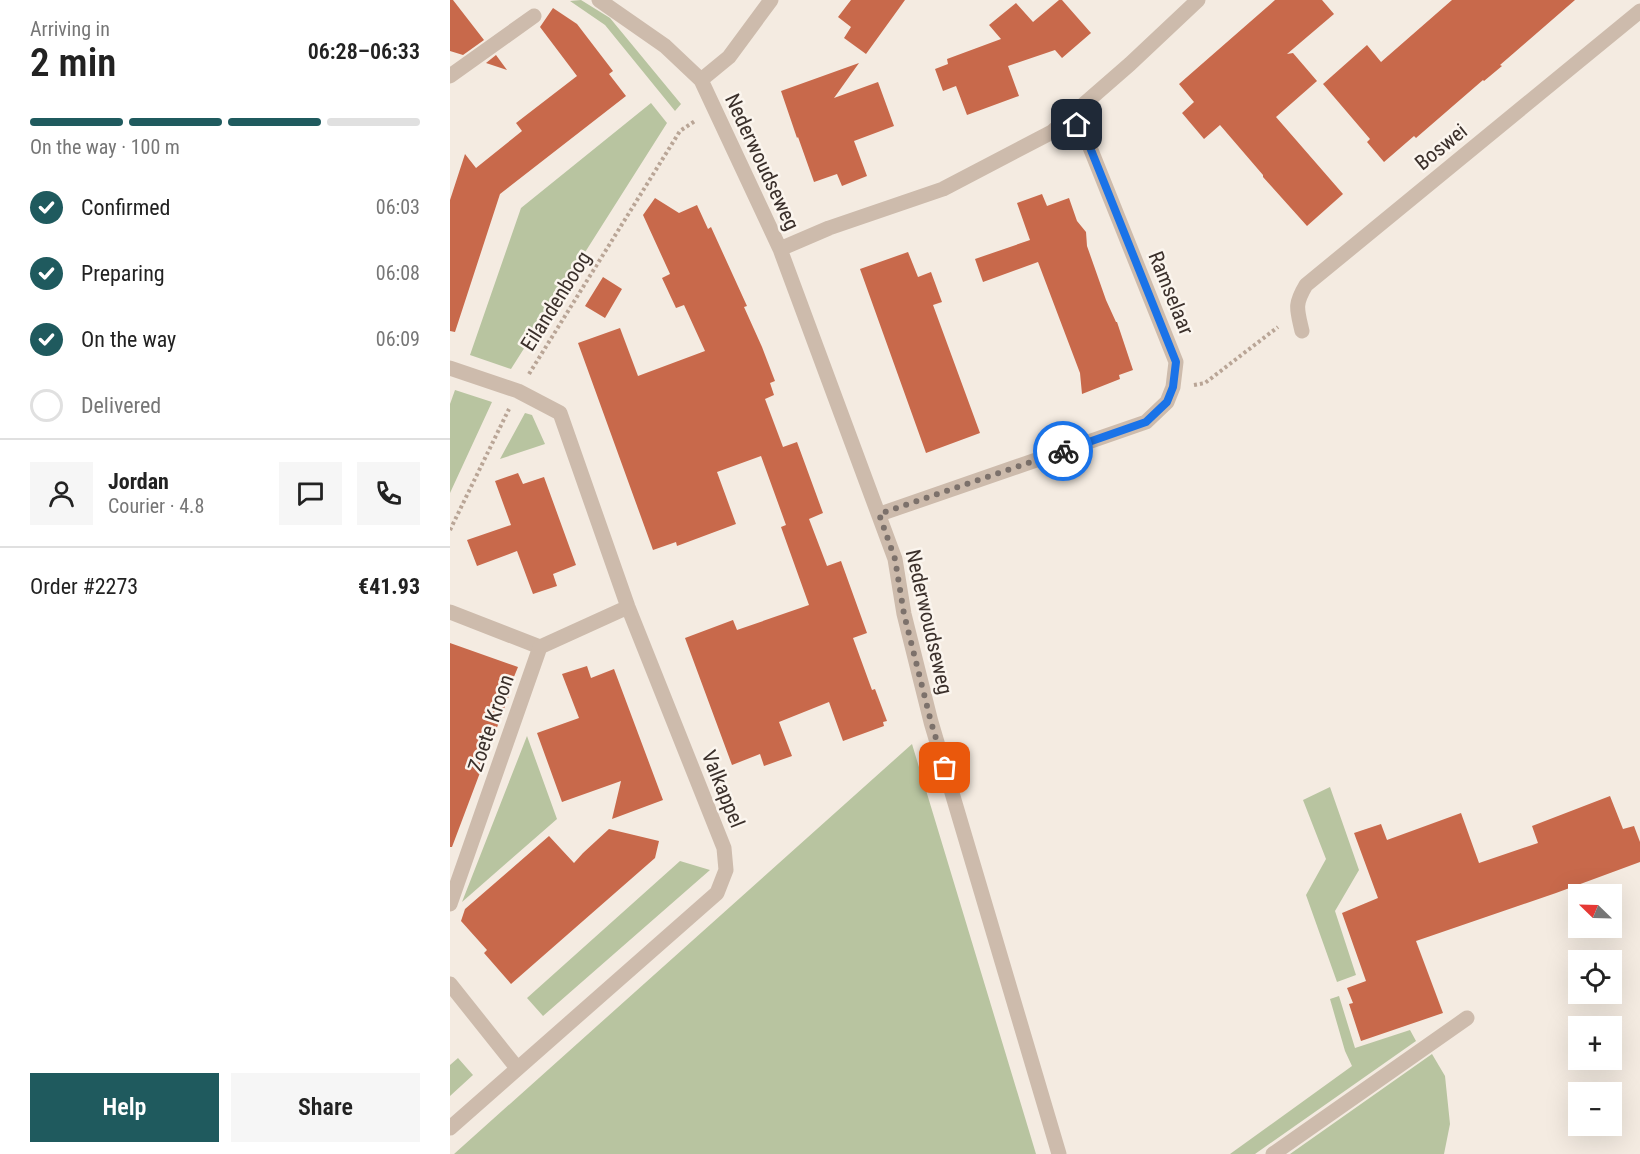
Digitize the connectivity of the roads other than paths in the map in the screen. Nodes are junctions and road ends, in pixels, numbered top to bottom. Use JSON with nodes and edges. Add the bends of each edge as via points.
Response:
{"nodes":[{"id":1,"x":599,"y":0,"type":"edge"},
{"id":2,"x":771,"y":0,"type":"edge"},
{"id":3,"x":1198,"y":0,"type":"edge"},
{"id":4,"x":1640,"y":11,"type":"edge"},
{"id":5,"x":534,"y":16,"type":"dead end"},
{"id":6,"x":450,"y":76,"type":"edge"},
{"id":7,"x":701,"y":80,"type":"junction"},
{"id":8,"x":1070,"y":116,"type":"junction"},
{"id":9,"x":780,"y":249,"type":"junction"},
{"id":10,"x":1302,"y":331,"type":"dead end"},
{"id":11,"x":450,"y":368,"type":"edge"},
{"id":12,"x":879,"y":514,"type":"junction"},
{"id":13,"x":628,"y":607,"type":"junction"},
{"id":14,"x":450,"y":612,"type":"edge"},
{"id":15,"x":540,"y":647,"type":"junction"},
{"id":16,"x":450,"y":904,"type":"edge"},
{"id":17,"x":450,"y":984,"type":"edge"},
{"id":18,"x":1467,"y":1018,"type":"dead end"},
{"id":19,"x":518,"y":1068,"type":"junction"},
{"id":20,"x":450,"y":1128,"type":"edge"},
{"id":21,"x":1059,"y":1154,"type":"edge"},
{"id":22,"x":1273,"y":1154,"type":"edge"}],
"edges":[{"from":1,"to":7,"type":"street","via":[[665,46]]},
{"from":2,"to":7,"type":"street","name":"Nederwoudseweg","via":[[729,57]]},
{"from":3,"to":8,"type":"street"},
{"from":4,"to":10,"type":"street","name":"Boswei","via":[[1305,285],[1298,299]]},
{"from":5,"to":6,"type":"street"},
{"from":7,"to":9,"type":"street","name":"Nederwoudseweg"},
{"from":8,"to":9,"type":"street","via":[[1052,132],[943,189]]},
{"from":8,"to":12,"type":"street","name":"Ramselaar","via":[[1085,135],[1176,362],[1167,402],[1146,422]]},
{"from":9,"to":12,"type":"street","name":"Nederwoudseweg"},
{"from":11,"to":13,"type":"street","name":"Valkappel","via":[[518,391],[560,413]]},
{"from":12,"to":21,"type":"street","name":"Nederwoudseweg","via":[[895,559],[904,614],[931,722]]},
{"from":13,"to":15,"type":"street"},
{"from":13,"to":19,"type":"street","name":"Valkappel","via":[[724,848],[726,870],[717,893]]},
{"from":14,"to":15,"type":"street"},
{"from":15,"to":16,"type":"street","name":"Zoete Kroon"},
{"from":17,"to":19,"type":"street"},
{"from":18,"to":22,"type":"street"},
{"from":19,"to":20,"type":"street","name":"Valkappel"}]}
